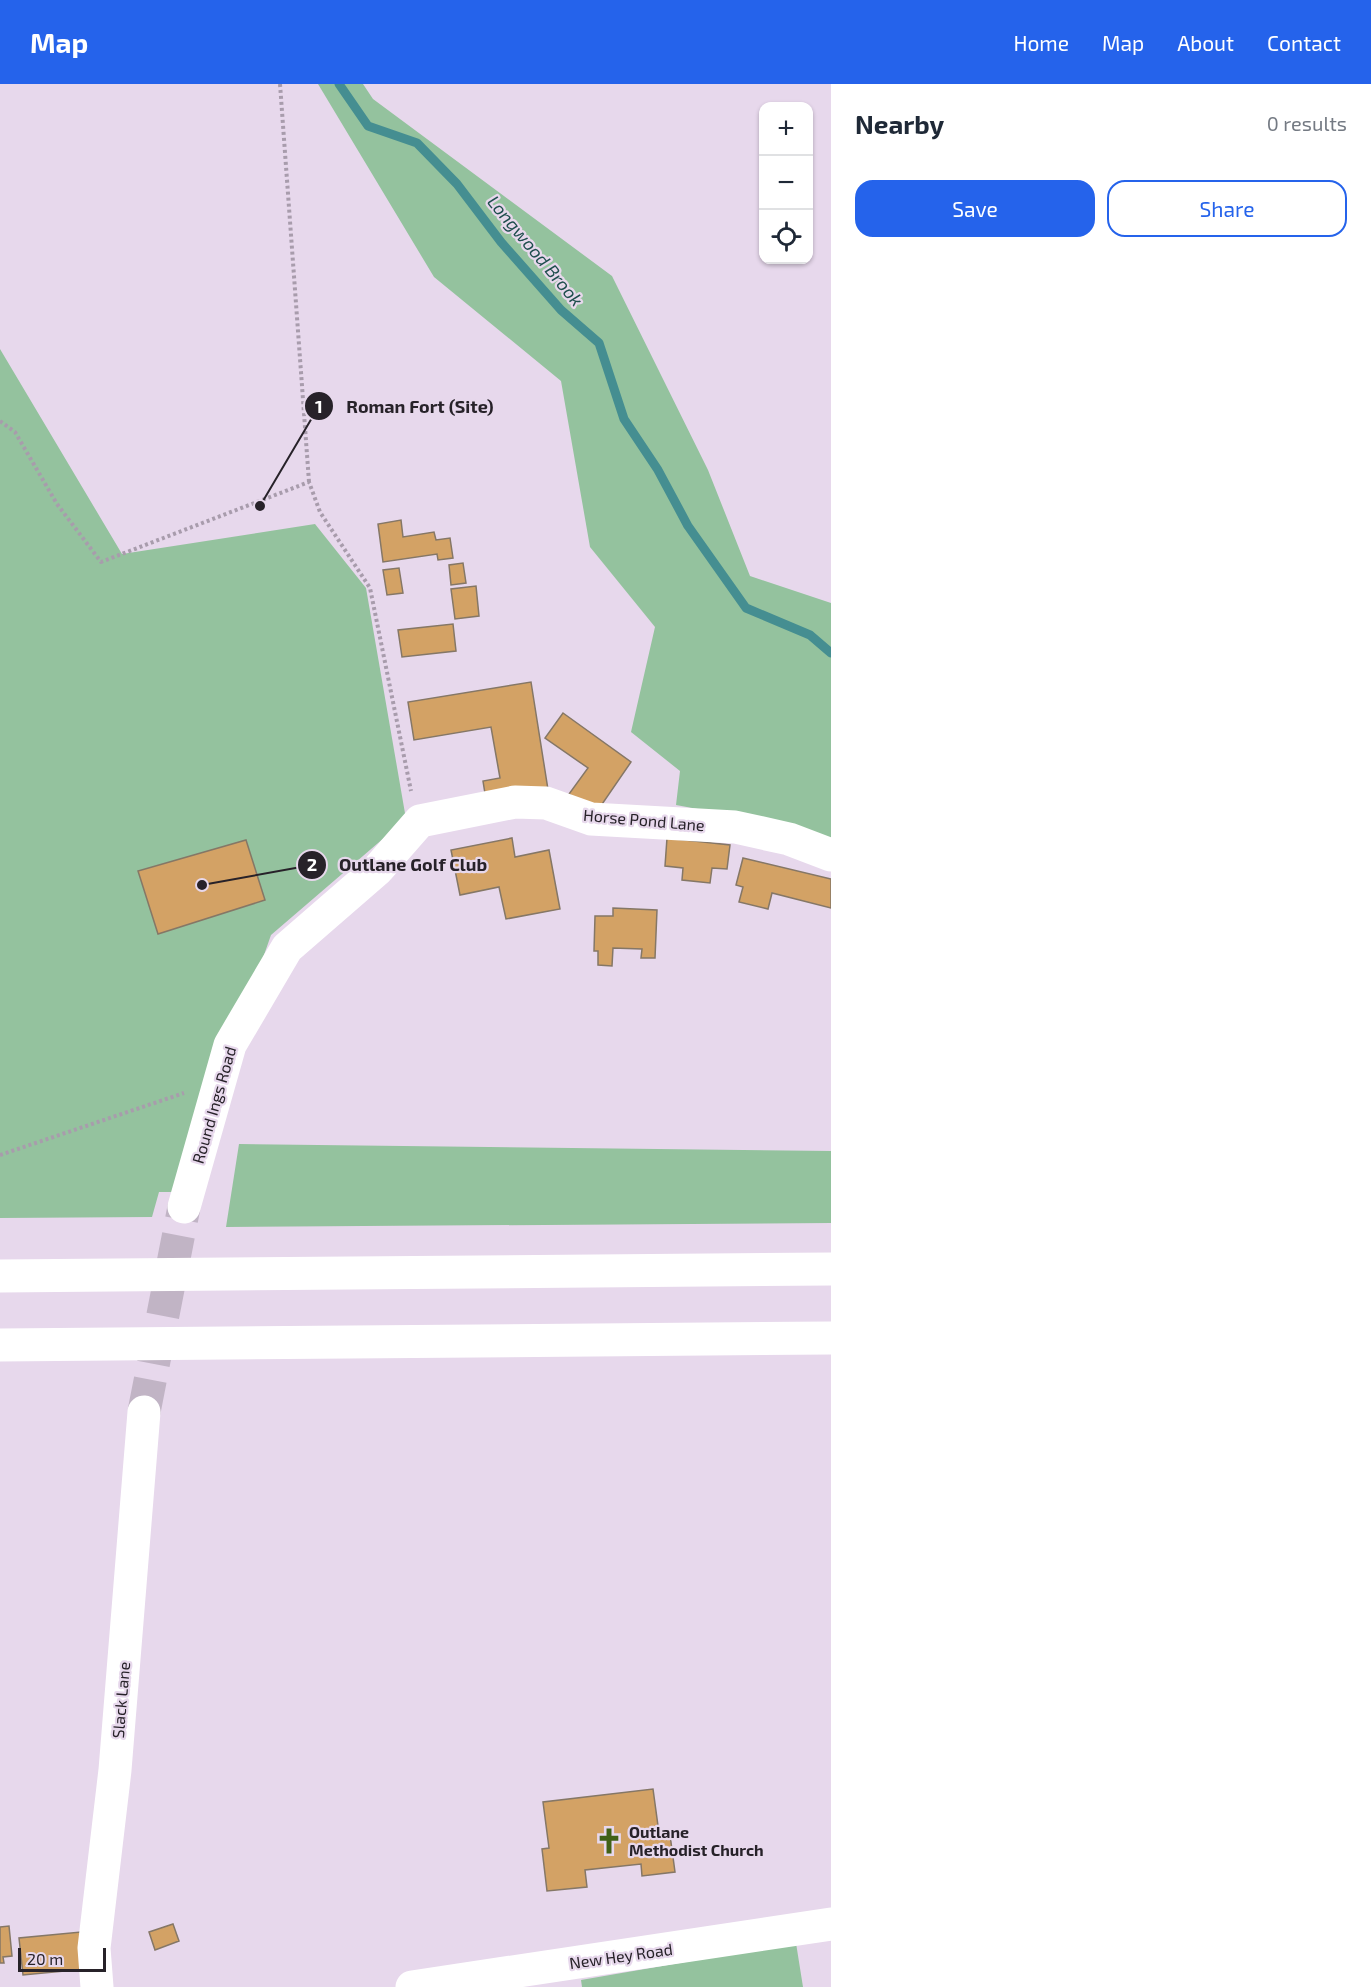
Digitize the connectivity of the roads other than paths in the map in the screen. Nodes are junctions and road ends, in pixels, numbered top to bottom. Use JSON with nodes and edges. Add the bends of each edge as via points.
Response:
{"nodes":[{"id":1,"x":420,"y":821,"type":"joint"},
{"id":2,"x":831,"y":855,"type":"edge"},
{"id":3,"x":184,"y":1207,"type":"tunnel mouth"},
{"id":4,"x":831,"y":1269,"type":"edge"},
{"id":5,"x":0,"y":1276,"type":"edge"},
{"id":6,"x":831,"y":1338,"type":"edge"},
{"id":7,"x":0,"y":1345,"type":"edge"},
{"id":8,"x":144,"y":1413,"type":"tunnel mouth"},
{"id":9,"x":831,"y":1924,"type":"edge"},
{"id":10,"x":97,"y":1987,"type":"edge"},
{"id":11,"x":412,"y":1987,"type":"edge"}],
"edges":[{"from":1,"to":2,"type":"main road","name":"Horse Pond Lane","via":[[515,802],[546,803],[591,819],[735,827],[789,839]]},
{"from":1,"to":3,"type":"main road","name":"Round Ings Road","via":[[378,869],[287,948],[230,1045]]},
{"from":4,"to":5,"type":"main road"},
{"from":6,"to":7,"type":"main road"},
{"from":8,"to":10,"type":"main road","name":"Slack Lane","via":[[115,1770],[94,1948]]},
{"from":9,"to":11,"type":"main road","name":"New Hey Road"}]}
